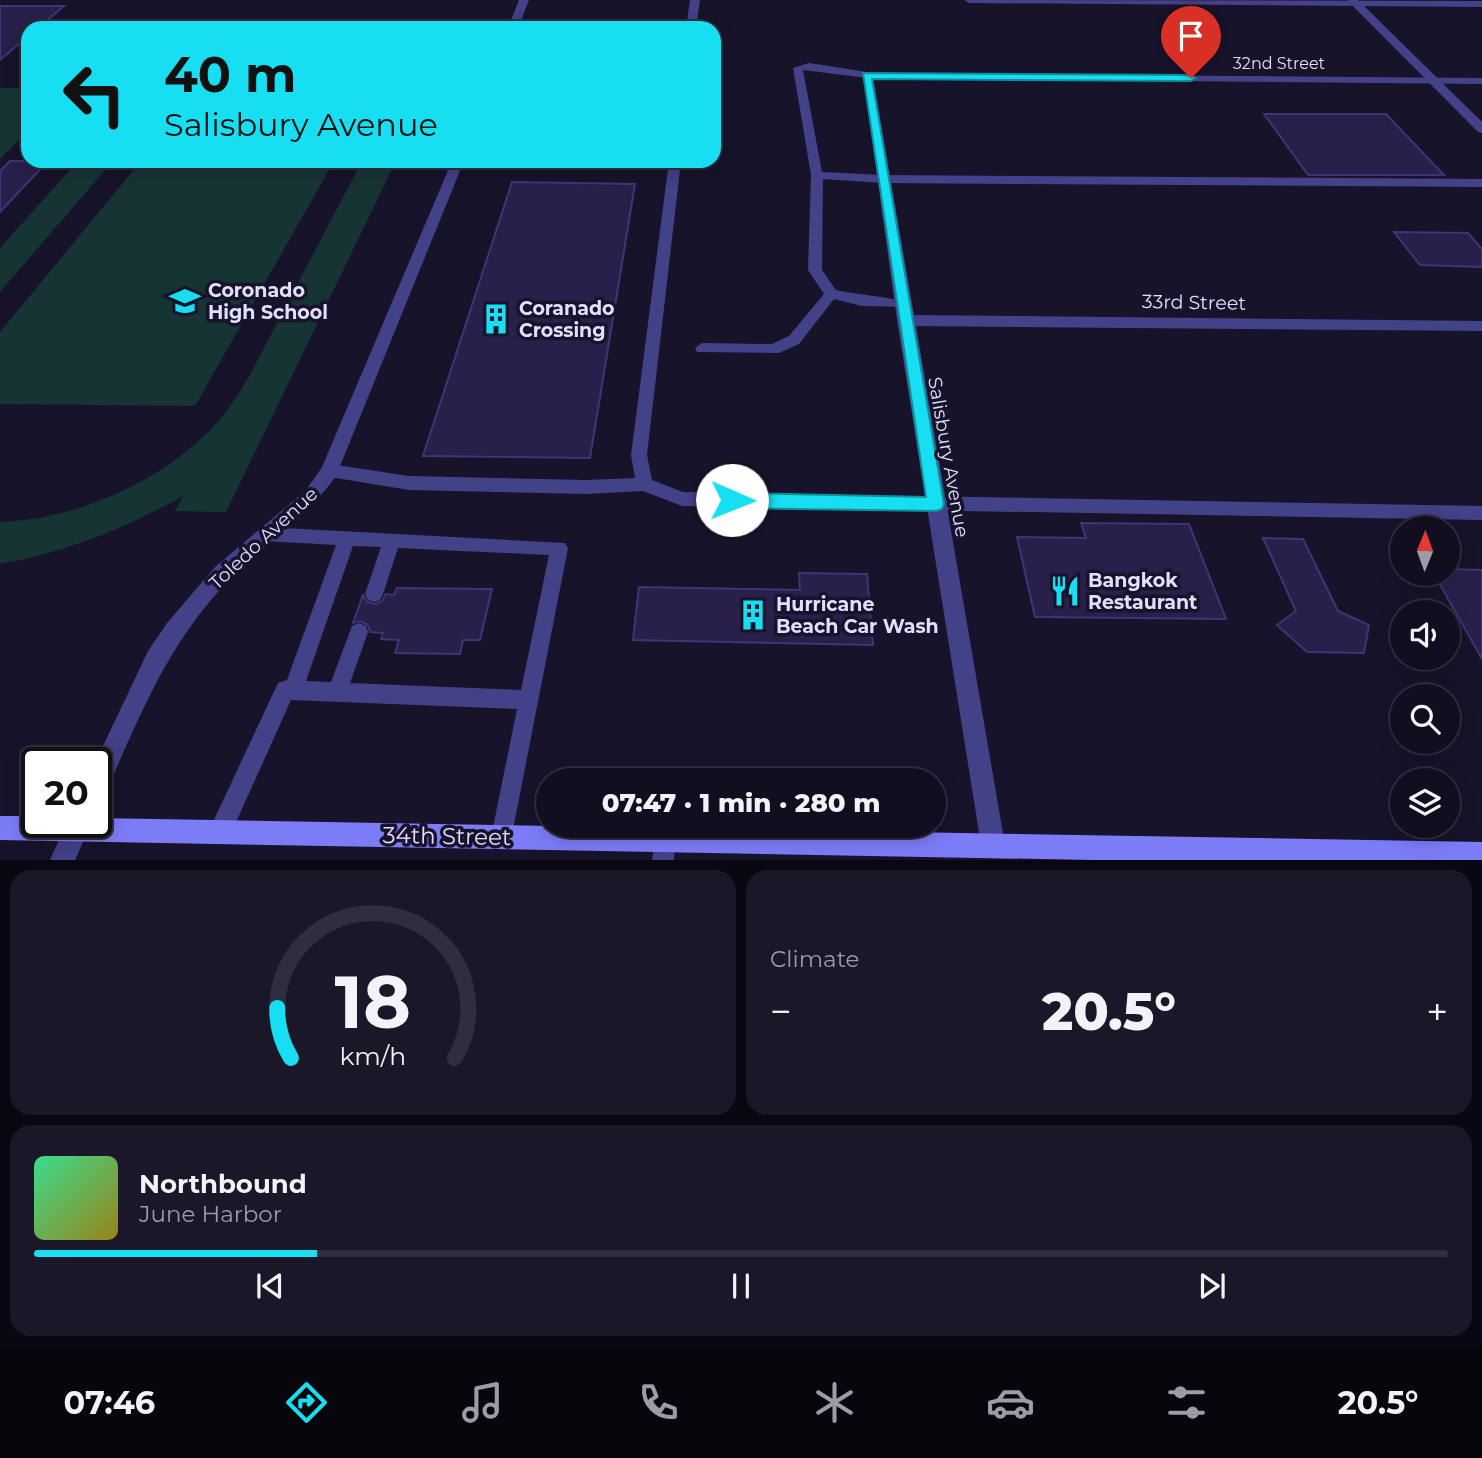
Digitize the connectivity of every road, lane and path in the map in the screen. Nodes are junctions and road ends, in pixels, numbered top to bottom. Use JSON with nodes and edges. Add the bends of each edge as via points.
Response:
{"nodes":[{"id":1,"x":524,"y":0,"type":"edge"},
{"id":2,"x":695,"y":0,"type":"edge"},
{"id":3,"x":969,"y":0,"type":"edge"},
{"id":4,"x":1354,"y":2,"type":"edge"},
{"id":5,"x":1482,"y":4,"type":"edge"},
{"id":6,"x":516,"y":21,"type":"edge"},
{"id":7,"x":692,"y":21,"type":"edge"},
{"id":8,"x":867,"y":75,"type":"junction"},
{"id":9,"x":1434,"y":80,"type":"junction"},
{"id":10,"x":1482,"y":80,"type":"edge"},
{"id":11,"x":1482,"y":129,"type":"edge"},
{"id":12,"x":455,"y":168,"type":"edge"},
{"id":13,"x":674,"y":168,"type":"edge"},
{"id":14,"x":817,"y":175,"type":"junction"},
{"id":15,"x":883,"y":179,"type":"junction"},
{"id":16,"x":1482,"y":183,"type":"edge"},
{"id":17,"x":831,"y":294,"type":"junction"},
{"id":18,"x":904,"y":312,"type":"junction"},
{"id":19,"x":1482,"y":326,"type":"edge"},
{"id":20,"x":702,"y":348,"type":"dead end"},
{"id":21,"x":330,"y":471,"type":"junction"},
{"id":22,"x":645,"y":484,"type":"junction"},
{"id":23,"x":936,"y":504,"type":"junction"},
{"id":24,"x":1482,"y":513,"type":"edge"},
{"id":25,"x":265,"y":534,"type":"junction"},
{"id":26,"x":347,"y":539,"type":"junction"},
{"id":27,"x":392,"y":541,"type":"junction"},
{"id":28,"x":374,"y":594,"type":"dead end"},
{"id":29,"x":359,"y":632,"type":"dead end"},
{"id":30,"x":293,"y":691,"type":"junction"},
{"id":31,"x":337,"y":692,"type":"junction"},
{"id":32,"x":528,"y":701,"type":"junction"},
{"id":33,"x":112,"y":753,"type":"edge"},
{"id":34,"x":21,"y":827,"type":"edge"},
{"id":35,"x":112,"y":827,"type":"edge"},
{"id":36,"x":0,"y":828,"type":"edge"},
{"id":37,"x":220,"y":832,"type":"junction"},
{"id":38,"x":502,"y":837,"type":"junction"},
{"id":39,"x":72,"y":838,"type":"edge"},
{"id":40,"x":663,"y":850,"type":"edge"},
{"id":41,"x":994,"y":852,"type":"edge"},
{"id":42,"x":1482,"y":854,"type":"edge"},
{"id":43,"x":62,"y":859,"type":"edge"}],
"edges":[{"from":1,"to":6,"type":"street"},
{"from":2,"to":7,"type":"lane"},
{"from":3,"to":4,"type":"lane"},
{"from":4,"to":5,"type":"lane"},
{"from":4,"to":9,"type":"street"},
{"from":8,"to":9,"type":"street","name":"32nd Street"},
{"from":8,"to":14,"type":"lane","via":[[798,68]]},
{"from":8,"to":15,"type":"street","name":"Salisbury Avenue"},
{"from":9,"to":10,"type":"street","name":"32nd Street"},
{"from":9,"to":11,"type":"street"},
{"from":12,"to":21,"type":"street","name":"Toledo Avenue"},
{"from":13,"to":22,"type":"lane","via":[[639,455]]},
{"from":14,"to":15,"type":"lane"},
{"from":14,"to":17,"type":"lane","via":[[814,270]]},
{"from":15,"to":16,"type":"lane"},
{"from":15,"to":18,"type":"street","name":"Salisbury Avenue"},
{"from":17,"to":18,"type":"lane"},
{"from":17,"to":20,"type":"lane","via":[[794,341],[774,349]]},
{"from":18,"to":19,"type":"street","name":"33rd Street"},
{"from":18,"to":23,"type":"street","name":"Salisbury Avenue"},
{"from":21,"to":22,"type":"lane","via":[[409,482]]},
{"from":21,"to":25,"type":"street","name":"Toledo Avenue","via":[[313,495]]},
{"from":22,"to":23,"type":"lane","via":[[682,499]]},
{"from":23,"to":24,"type":"lane"},
{"from":23,"to":41,"type":"street","name":"Salisbury Avenue"},
{"from":25,"to":26,"type":"lane"},
{"from":25,"to":33,"type":"street","name":"Toledo Avenue","via":[[222,573],[174,630],[156,658]]},
{"from":26,"to":27,"type":"lane"},
{"from":26,"to":30,"type":"lane"},
{"from":27,"to":28,"type":"lane"},
{"from":27,"to":32,"type":"lane","via":[[559,548]]},
{"from":29,"to":31,"type":"lane"},
{"from":30,"to":31,"type":"lane"},
{"from":30,"to":37,"type":"lane","via":[[285,690]]},
{"from":31,"to":32,"type":"lane"},
{"from":32,"to":38,"type":"lane"},
{"from":34,"to":36,"type":"main road","name":"34th Street"},
{"from":35,"to":37,"type":"main road","name":"34th Street"},
{"from":37,"to":38,"type":"main road","name":"34th Street"},
{"from":38,"to":40,"type":"main road","name":"34th Street"},
{"from":39,"to":43,"type":"street"},
{"from":40,"to":41,"type":"main road","name":"34th Street"},
{"from":41,"to":42,"type":"main road","name":"34th Street"}]}
